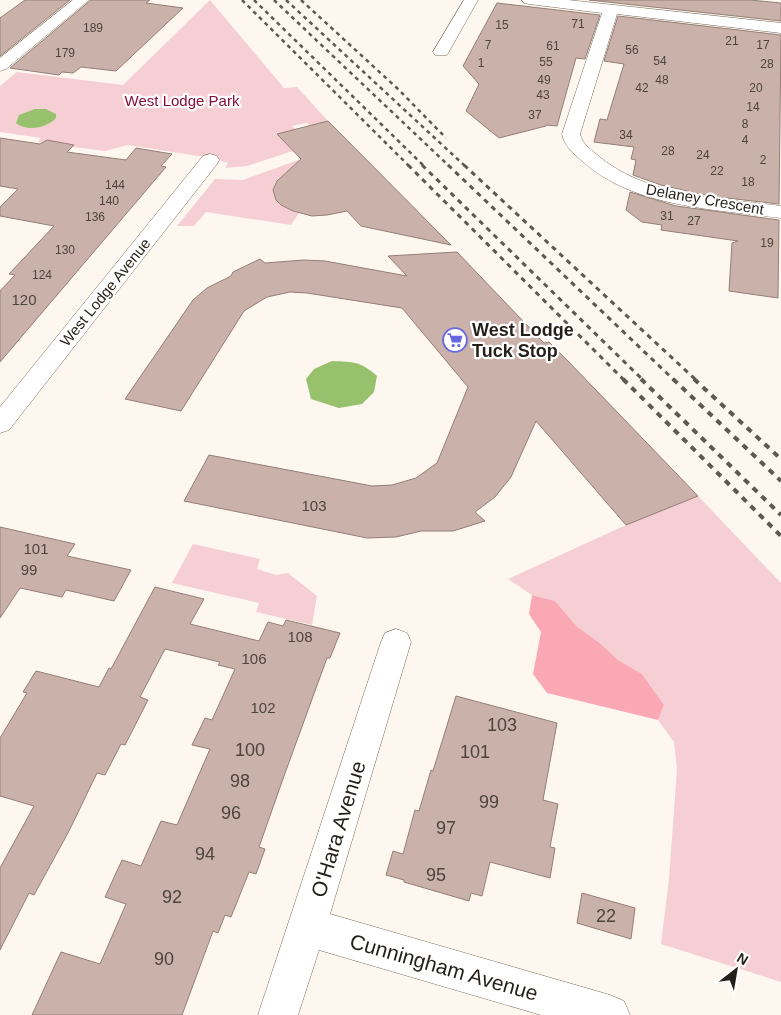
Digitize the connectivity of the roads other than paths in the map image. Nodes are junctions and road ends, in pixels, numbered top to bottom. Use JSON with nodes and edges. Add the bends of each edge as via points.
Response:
{"nodes":[{"id":1,"x":82,"y":0,"type":"edge"},
{"id":2,"x":470,"y":0,"type":"edge"},
{"id":3,"x":529,"y":0,"type":"edge"},
{"id":4,"x":611,"y":9,"type":"junction"},
{"id":5,"x":781,"y":28,"type":"edge"},
{"id":6,"x":441,"y":52,"type":"dead end"},
{"id":7,"x":0,"y":66,"type":"edge"},
{"id":8,"x":210,"y":160,"type":"dead end"},
{"id":9,"x":781,"y":212,"type":"edge"},
{"id":10,"x":0,"y":424,"type":"edge"},
{"id":11,"x":396,"y":642,"type":"dead end"},
{"id":12,"x":307,"y":927,"type":"junction"},
{"id":13,"x":278,"y":1015,"type":"edge"},
{"id":14,"x":610,"y":1015,"type":"edge"}],
"edges":[{"from":1,"to":7,"type":"street"},
{"from":2,"to":6,"type":"street"},
{"from":3,"to":4,"type":"street"},
{"from":4,"to":5,"type":"street"},
{"from":4,"to":9,"type":"street","name":"Delaney Crescent","via":[[571,134],[573,143],[602,169],[651,192]]},
{"from":8,"to":10,"type":"street","name":"West Lodge Avenue"},
{"from":11,"to":12,"type":"street","name":"O'Hara Avenue"},
{"from":12,"to":13,"type":"street","name":"O'Hara Avenue"},
{"from":12,"to":14,"type":"street","name":"Cunningham Avenue"}]}
